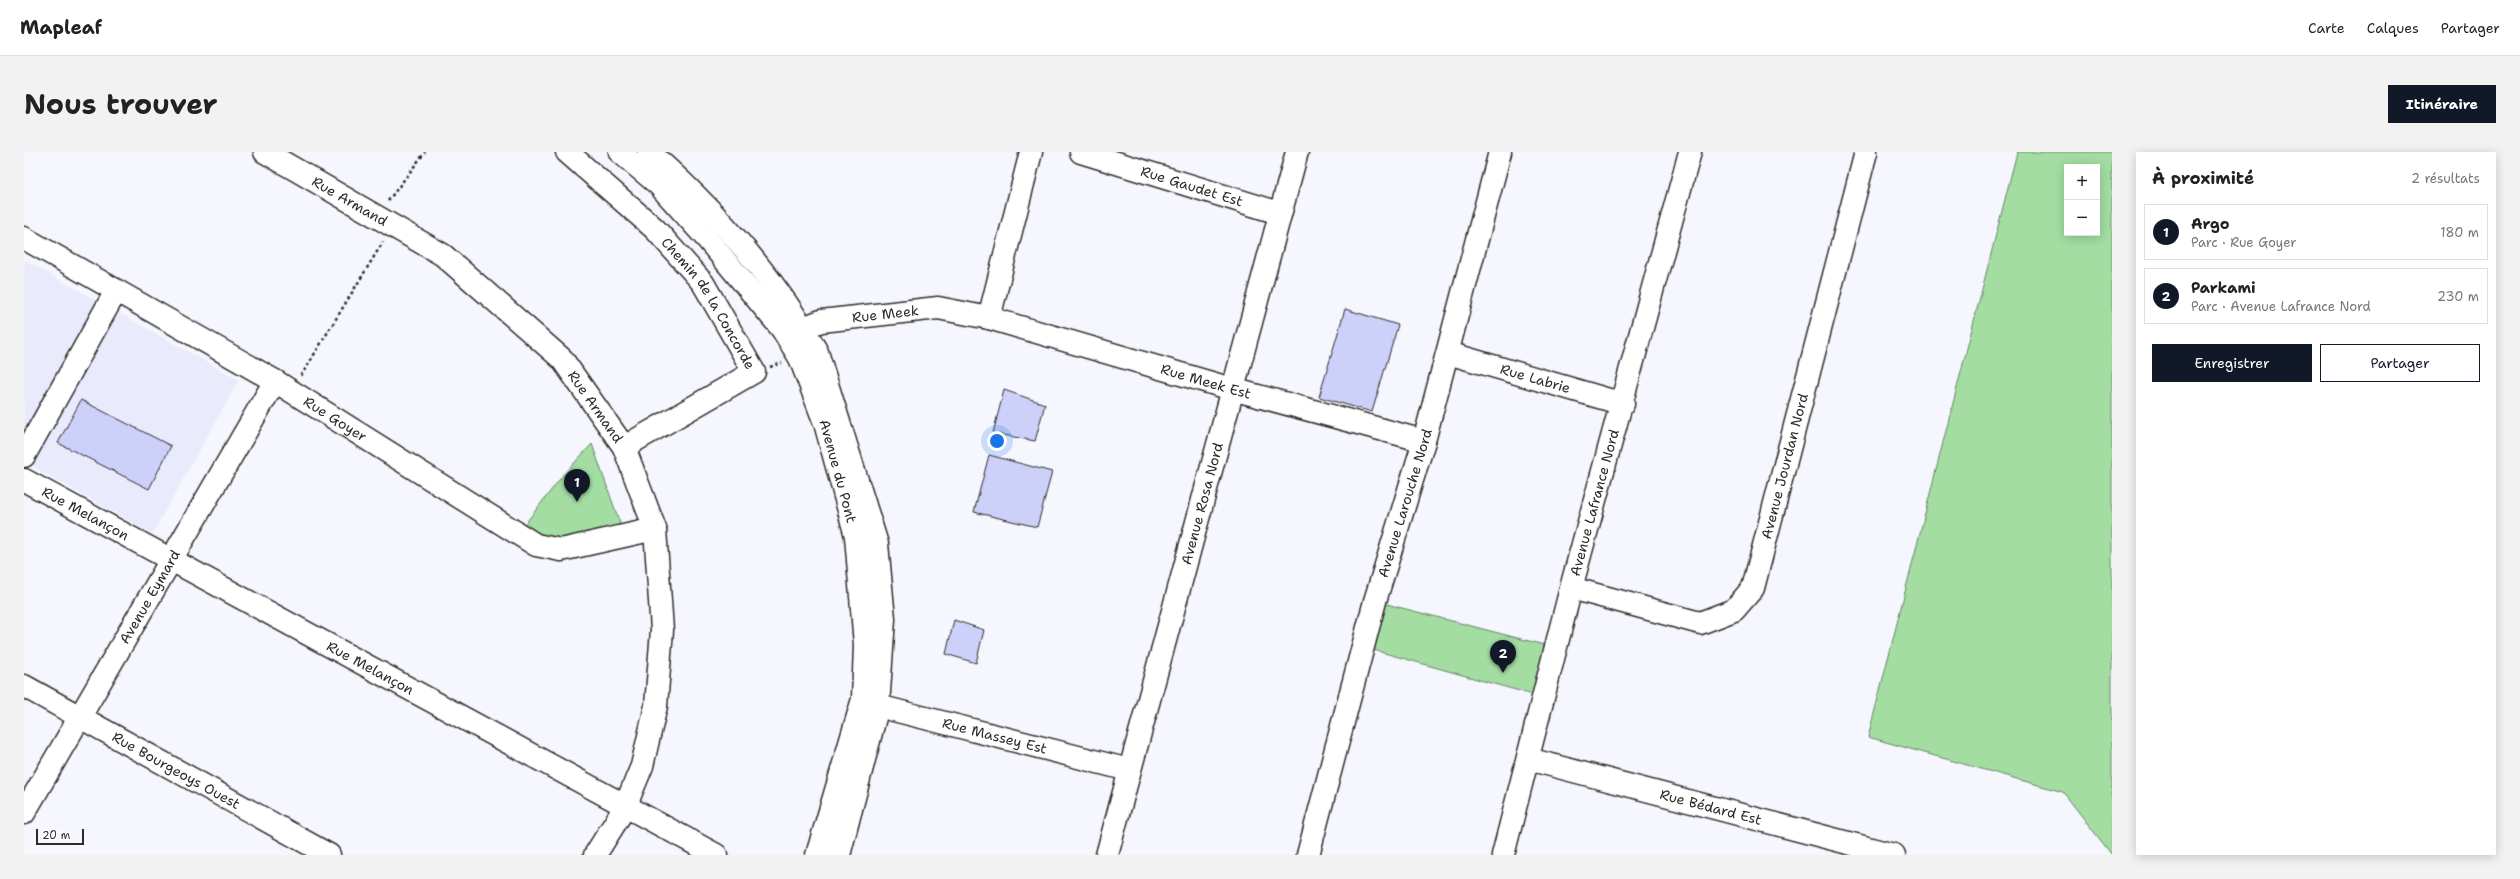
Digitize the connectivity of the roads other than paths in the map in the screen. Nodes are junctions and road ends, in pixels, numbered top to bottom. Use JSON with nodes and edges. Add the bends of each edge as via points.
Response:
{"nodes":[{"id":1,"x":265,"y":152,"type":"edge"},
{"id":2,"x":567,"y":152,"type":"edge"},
{"id":3,"x":620,"y":152,"type":"edge"},
{"id":4,"x":649,"y":152,"type":"edge"},
{"id":5,"x":1031,"y":152,"type":"edge"},
{"id":6,"x":1081,"y":152,"type":"edge"},
{"id":7,"x":1297,"y":152,"type":"edge"},
{"id":8,"x":1500,"y":152,"type":"edge"},
{"id":9,"x":1690,"y":152,"type":"edge"},
{"id":10,"x":1866,"y":152,"type":"edge"},
{"id":11,"x":1279,"y":213,"type":"junction"},
{"id":12,"x":24,"y":238,"type":"edge"},
{"id":13,"x":116,"y":291,"type":"junction"},
{"id":14,"x":989,"y":318,"type":"junction"},
{"id":15,"x":804,"y":328,"type":"junction"},
{"id":16,"x":782,"y":329,"type":"junction"},
{"id":17,"x":1448,"y":353,"type":"junction"},
{"id":18,"x":283,"y":387,"type":"junction"},
{"id":19,"x":1232,"y":389,"type":"junction"},
{"id":20,"x":1623,"y":404,"type":"junction"},
{"id":21,"x":1424,"y":441,"type":"junction"},
{"id":22,"x":624,"y":447,"type":"junction"},
{"id":23,"x":24,"y":456,"type":"edge"},
{"id":24,"x":24,"y":480,"type":"edge"},
{"id":25,"x":655,"y":529,"type":"junction"},
{"id":26,"x":171,"y":560,"type":"junction"},
{"id":27,"x":1571,"y":588,"type":"junction"},
{"id":28,"x":24,"y":686,"type":"edge"},
{"id":29,"x":870,"y":702,"type":"junction"},
{"id":30,"x":80,"y":717,"type":"junction"},
{"id":31,"x":1528,"y":759,"type":"junction"},
{"id":32,"x":1129,"y":770,"type":"junction"},
{"id":33,"x":625,"y":807,"type":"junction"},
{"id":34,"x":24,"y":813,"type":"edge"},
{"id":35,"x":329,"y":855,"type":"edge"},
{"id":36,"x":595,"y":855,"type":"edge"},
{"id":37,"x":716,"y":855,"type":"edge"},
{"id":38,"x":817,"y":855,"type":"edge"},
{"id":39,"x":839,"y":855,"type":"edge"},
{"id":40,"x":1107,"y":855,"type":"edge"},
{"id":41,"x":1308,"y":855,"type":"edge"},
{"id":42,"x":1503,"y":855,"type":"edge"},
{"id":43,"x":1894,"y":855,"type":"edge"}],
"edges":[{"from":1,"to":22,"type":"street","name":"Rue Armand","via":[[443,255],[562,359]]},
{"from":2,"to":22,"type":"street","name":"Chemin de la Concorde","via":[[655,229],[703,283],[754,372]]},
{"from":3,"to":16,"type":"street","name":"Avenue du Pont","via":[[658,184]]},
{"from":4,"to":15,"type":"street","name":"Avenue du Pont","via":[[674,173],[752,256]]},
{"from":5,"to":14,"type":"street"},
{"from":6,"to":11,"type":"street","name":"Rue Gaudet Est"},
{"from":7,"to":11,"type":"street","name":"Avenue Rosa Nord"},
{"from":8,"to":17,"type":"street","name":"Avenue Larouche Nord"},
{"from":9,"to":20,"type":"street","name":"Avenue Lafrance Nord"},
{"from":10,"to":27,"type":"street","name":"Avenue Jourdan Nord","via":[[1753,588],[1734,610],[1700,623]]},
{"from":11,"to":19,"type":"street","name":"Avenue Rosa Nord"},
{"from":12,"to":13,"type":"street","name":"Rue Goyer"},
{"from":13,"to":18,"type":"street","name":"Rue Goyer"},
{"from":13,"to":23,"type":"street"},
{"from":14,"to":15,"type":"street","name":"Rue Meek","via":[[938,308],[821,321]]},
{"from":14,"to":19,"type":"street","name":"Rue Meek Est"},
{"from":15,"to":16,"type":"street","name":"Rue Meek"},
{"from":15,"to":29,"type":"street","name":"Avenue du Pont","via":[[817,352],[877,544],[884,619]]},
{"from":16,"to":29,"type":"street","name":"Avenue du Pont","via":[[800,358],[825,423],[856,536]]},
{"from":17,"to":20,"type":"street","name":"Rue Labrie"},
{"from":17,"to":21,"type":"street","name":"Avenue Larouche Nord"},
{"from":18,"to":25,"type":"street","name":"Rue Goyer","via":[[536,545],[561,550]]},
{"from":18,"to":26,"type":"street","name":"Avenue Eymard"},
{"from":19,"to":21,"type":"street","name":"Rue Meek Est"},
{"from":19,"to":32,"type":"street","name":"Avenue Rosa Nord"},
{"from":20,"to":27,"type":"street","name":"Avenue Lafrance Nord"},
{"from":21,"to":41,"type":"street","name":"Avenue Larouche Nord","via":[[1375,601]]},
{"from":22,"to":25,"type":"street","name":"Rue Armand"},
{"from":24,"to":26,"type":"street","name":"Rue Melançon"},
{"from":25,"to":33,"type":"street","name":"Rue Armand","via":[[662,630],[656,706],[642,766]]},
{"from":26,"to":30,"type":"street","name":"Avenue Eymard"},
{"from":26,"to":33,"type":"street","name":"Rue Melançon"},
{"from":27,"to":31,"type":"street","name":"Avenue Lafrance Nord"},
{"from":28,"to":30,"type":"street","name":"Rue Bourgeoys Ouest"},
{"from":29,"to":32,"type":"street","name":"Rue Massey Est"},
{"from":29,"to":38,"type":"street","name":"Avenue du Pont"},
{"from":29,"to":39,"type":"street","name":"Avenue du Pont"},
{"from":30,"to":34,"type":"street","name":"Avenue Eymard"},
{"from":30,"to":35,"type":"street","name":"Rue Bourgeoys Ouest"},
{"from":31,"to":42,"type":"street","name":"Avenue Lafrance Nord"},
{"from":31,"to":43,"type":"street","name":"Rue Bédard Est"},
{"from":32,"to":40,"type":"street","name":"Avenue Rosa Nord"},
{"from":33,"to":36,"type":"street","name":"Rue Armand"},
{"from":33,"to":37,"type":"street","name":"Rue Melançon"}]}
